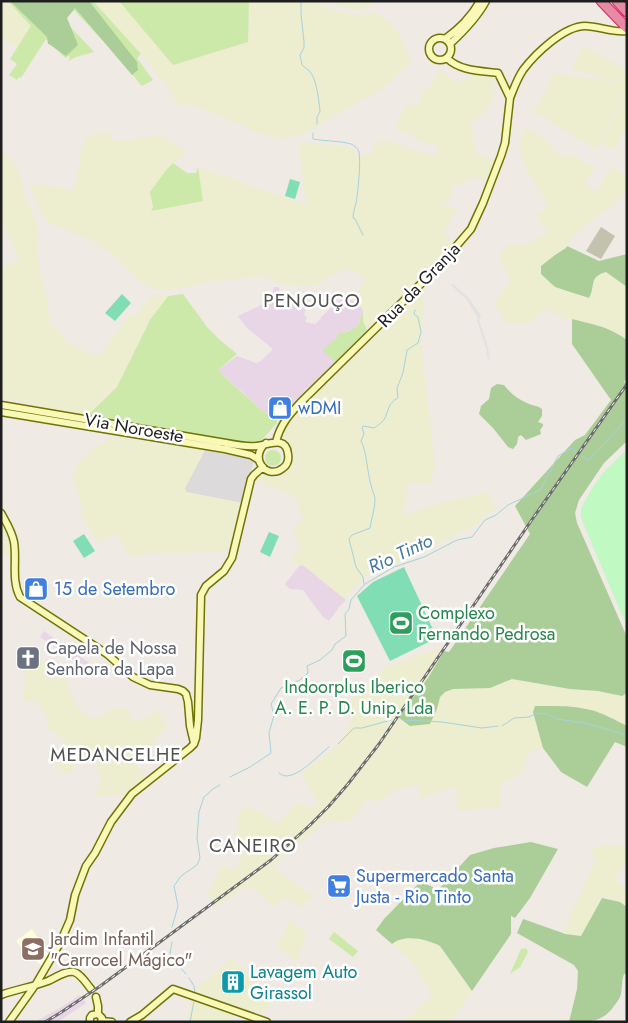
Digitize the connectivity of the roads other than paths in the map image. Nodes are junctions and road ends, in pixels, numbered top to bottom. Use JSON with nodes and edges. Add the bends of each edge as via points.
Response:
{"nodes":[{"id":1,"x":480,"y":1,"type":"edge"},
{"id":2,"x":486,"y":1,"type":"edge"},
{"id":3,"x":601,"y":1,"type":"edge"},
{"id":4,"x":617,"y":1,"type":"edge"},
{"id":5,"x":627,"y":12,"type":"edge"},
{"id":6,"x":625,"y":28,"type":"edge"},
{"id":7,"x":448,"y":42,"type":"junction"},
{"id":8,"x":447,"y":58,"type":"junction"},
{"id":9,"x":510,"y":91,"type":"junction"},
{"id":10,"x":1,"y":405,"type":"edge"},
{"id":11,"x":1,"y":412,"type":"edge"},
{"id":12,"x":276,"y":442,"type":"junction"},
{"id":13,"x":266,"y":444,"type":"junction"},
{"id":14,"x":259,"y":460,"type":"junction"},
{"id":15,"x":263,"y":467,"type":"junction"},
{"id":16,"x":1,"y":513,"type":"edge"},
{"id":17,"x":194,"y":744,"type":"junction"},
{"id":18,"x":36,"y":984,"type":"junction"},
{"id":19,"x":91,"y":989,"type":"dead end"},
{"id":20,"x":1,"y":995,"type":"edge"},
{"id":21,"x":96,"y":997,"type":"dead end"},
{"id":22,"x":98,"y":1014,"type":"junction"},
{"id":23,"x":101,"y":1021,"type":"edge"},
{"id":24,"x":9,"y":1022,"type":"edge"},
{"id":25,"x":90,"y":1022,"type":"edge"},
{"id":26,"x":112,"y":1022,"type":"edge"},
{"id":27,"x":130,"y":1022,"type":"edge"},
{"id":28,"x":267,"y":1022,"type":"edge"}],
"edges":[{"from":1,"to":7,"type":"street"},
{"from":2,"to":7,"type":"street","via":[[469,26]]},
{"from":3,"to":6,"type":"highway"},
{"from":4,"to":5,"type":"highway"},
{"from":6,"to":9,"type":"street","via":[[617,32],[583,26],[563,34],[545,47]]},
{"from":7,"to":8,"type":"street","via":[[451,52]]},
{"from":7,"to":8,"type":"street","via":[[442,38],[429,44],[430,55],[436,60]]},
{"from":8,"to":9,"type":"street","via":[[467,68],[498,73]]},
{"from":9,"to":12,"type":"street","name":"Rua da Granja","via":[[505,143],[471,229],[441,264],[300,403],[282,425]]},
{"from":10,"to":13,"type":"street","name":"Via Noroeste","via":[[226,443]]},
{"from":11,"to":14,"type":"street","name":"Via Noroeste","via":[[225,449]]},
{"from":12,"to":13,"type":"street"},
{"from":12,"to":15,"type":"street","via":[[288,451],[286,466],[273,472]]},
{"from":13,"to":14,"type":"street","via":[[260,450]]},
{"from":14,"to":15,"type":"street"},
{"from":15,"to":17,"type":"street","via":[[251,479],[232,558],[201,595]]},
{"from":16,"to":17,"type":"street","via":[[14,542],[15,583],[20,596],[107,654],[133,677],[150,685],[183,691],[188,698]]},
{"from":17,"to":18,"type":"street","via":[[132,794],[111,822],[86,866],[66,930]]},
{"from":18,"to":19,"type":"street","via":[[75,972]]},
{"from":18,"to":20,"type":"street"},
{"from":18,"to":24,"type":"street"},
{"from":21,"to":22,"type":"street"},
{"from":22,"to":23,"type":"street"},
{"from":22,"to":25,"type":"street","via":[[91,1016]]},
{"from":23,"to":26,"type":"street"},
{"from":27,"to":28,"type":"street","via":[[173,989]]}]}
